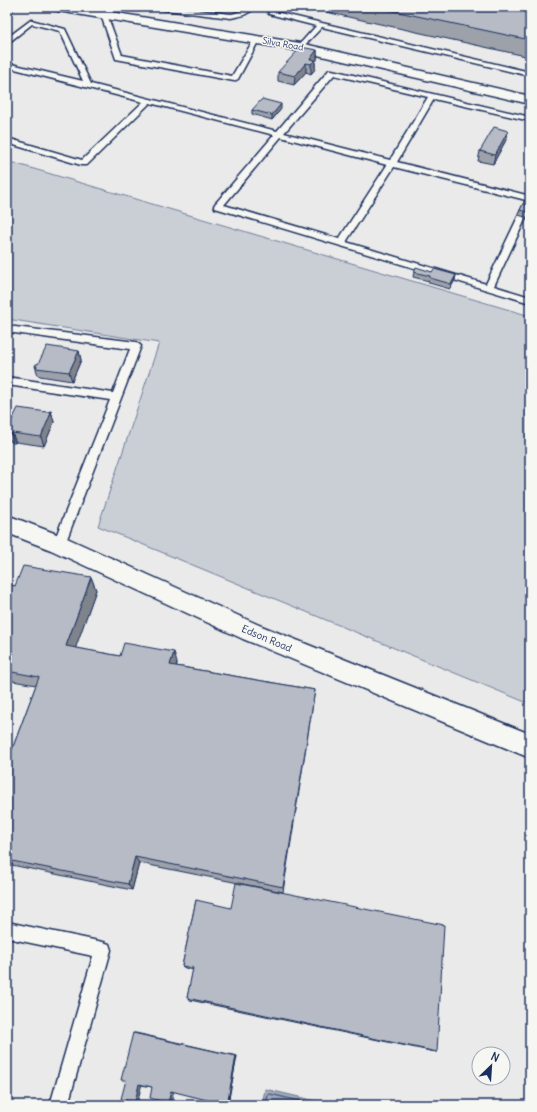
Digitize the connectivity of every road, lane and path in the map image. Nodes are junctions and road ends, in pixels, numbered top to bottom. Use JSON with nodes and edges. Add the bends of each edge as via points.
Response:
{"nodes":[{"id":1,"x":58,"y":7,"type":"edge"},
{"id":2,"x":156,"y":7,"type":"edge"},
{"id":3,"x":255,"y":7,"type":"edge"},
{"id":4,"x":277,"y":7,"type":"edge"},
{"id":5,"x":104,"y":15,"type":"junction"},
{"id":6,"x":168,"y":15,"type":"edge"},
{"id":7,"x":321,"y":24,"type":"junction"},
{"id":8,"x":8,"y":40,"type":"edge"},
{"id":9,"x":256,"y":40,"type":"junction"},
{"id":10,"x":300,"y":47,"type":"junction"},
{"id":11,"x":7,"y":65,"type":"edge"},
{"id":12,"x":530,"y":74,"type":"edge"},
{"id":13,"x":88,"y":85,"type":"junction"},
{"id":14,"x":432,"y":96,"type":"junction"},
{"id":15,"x":530,"y":100,"type":"edge"},
{"id":16,"x":148,"y":101,"type":"junction"},
{"id":17,"x":530,"y":119,"type":"edge"},
{"id":18,"x":280,"y":135,"type":"junction"},
{"id":19,"x":7,"y":140,"type":"edge"},
{"id":20,"x":392,"y":164,"type":"junction"},
{"id":21,"x":530,"y":199,"type":"edge"},
{"id":22,"x":341,"y":243,"type":"junction"},
{"id":23,"x":489,"y":287,"type":"junction"},
{"id":24,"x":530,"y":300,"type":"edge"},
{"id":25,"x":7,"y":329,"type":"edge"},
{"id":26,"x":7,"y":381,"type":"edge"},
{"id":27,"x":116,"y":397,"type":"junction"},
{"id":28,"x":7,"y":524,"type":"edge"},
{"id":29,"x":59,"y":544,"type":"junction"},
{"id":30,"x":530,"y":746,"type":"edge"},
{"id":31,"x":7,"y":930,"type":"edge"},
{"id":32,"x":59,"y":1105,"type":"edge"}],
"edges":[{"from":1,"to":5,"type":"street","name":"Silva Road"},
{"from":2,"to":6,"type":"lane"},
{"from":3,"to":6,"type":"lane","via":[[231,16]]},
{"from":4,"to":7,"type":"lane","via":[[271,13]]},
{"from":5,"to":6,"type":"street","name":"Silva Road"},
{"from":5,"to":9,"type":"lane","via":[[119,57],[234,79]]},
{"from":6,"to":9,"type":"street","name":"Silva Road"},
{"from":7,"to":10,"type":"lane"},
{"from":7,"to":12,"type":"lane"},
{"from":8,"to":13,"type":"lane","via":[[31,22],[63,30]]},
{"from":9,"to":10,"type":"street","name":"Silva Road"},
{"from":10,"to":15,"type":"street","name":"Silva Road"},
{"from":11,"to":13,"type":"lane"},
{"from":13,"to":16,"type":"lane"},
{"from":14,"to":17,"type":"lane"},
{"from":14,"to":18,"type":"lane","via":[[332,72]]},
{"from":14,"to":20,"type":"lane"},
{"from":16,"to":18,"type":"lane"},
{"from":16,"to":19,"type":"lane","via":[[84,163]]},
{"from":18,"to":20,"type":"lane"},
{"from":18,"to":22,"type":"lane","via":[[218,206]]},
{"from":20,"to":21,"type":"lane"},
{"from":20,"to":22,"type":"lane"},
{"from":21,"to":23,"type":"lane"},
{"from":22,"to":23,"type":"lane"},
{"from":23,"to":24,"type":"lane"},
{"from":25,"to":27,"type":"lane","via":[[136,346]]},
{"from":26,"to":27,"type":"lane"},
{"from":27,"to":29,"type":"lane"},
{"from":28,"to":29,"type":"street","name":"Edson Road"},
{"from":29,"to":30,"type":"street","name":"Edson Road","via":[[252,632]]},
{"from":31,"to":32,"type":"lane","via":[[103,950]]}]}
